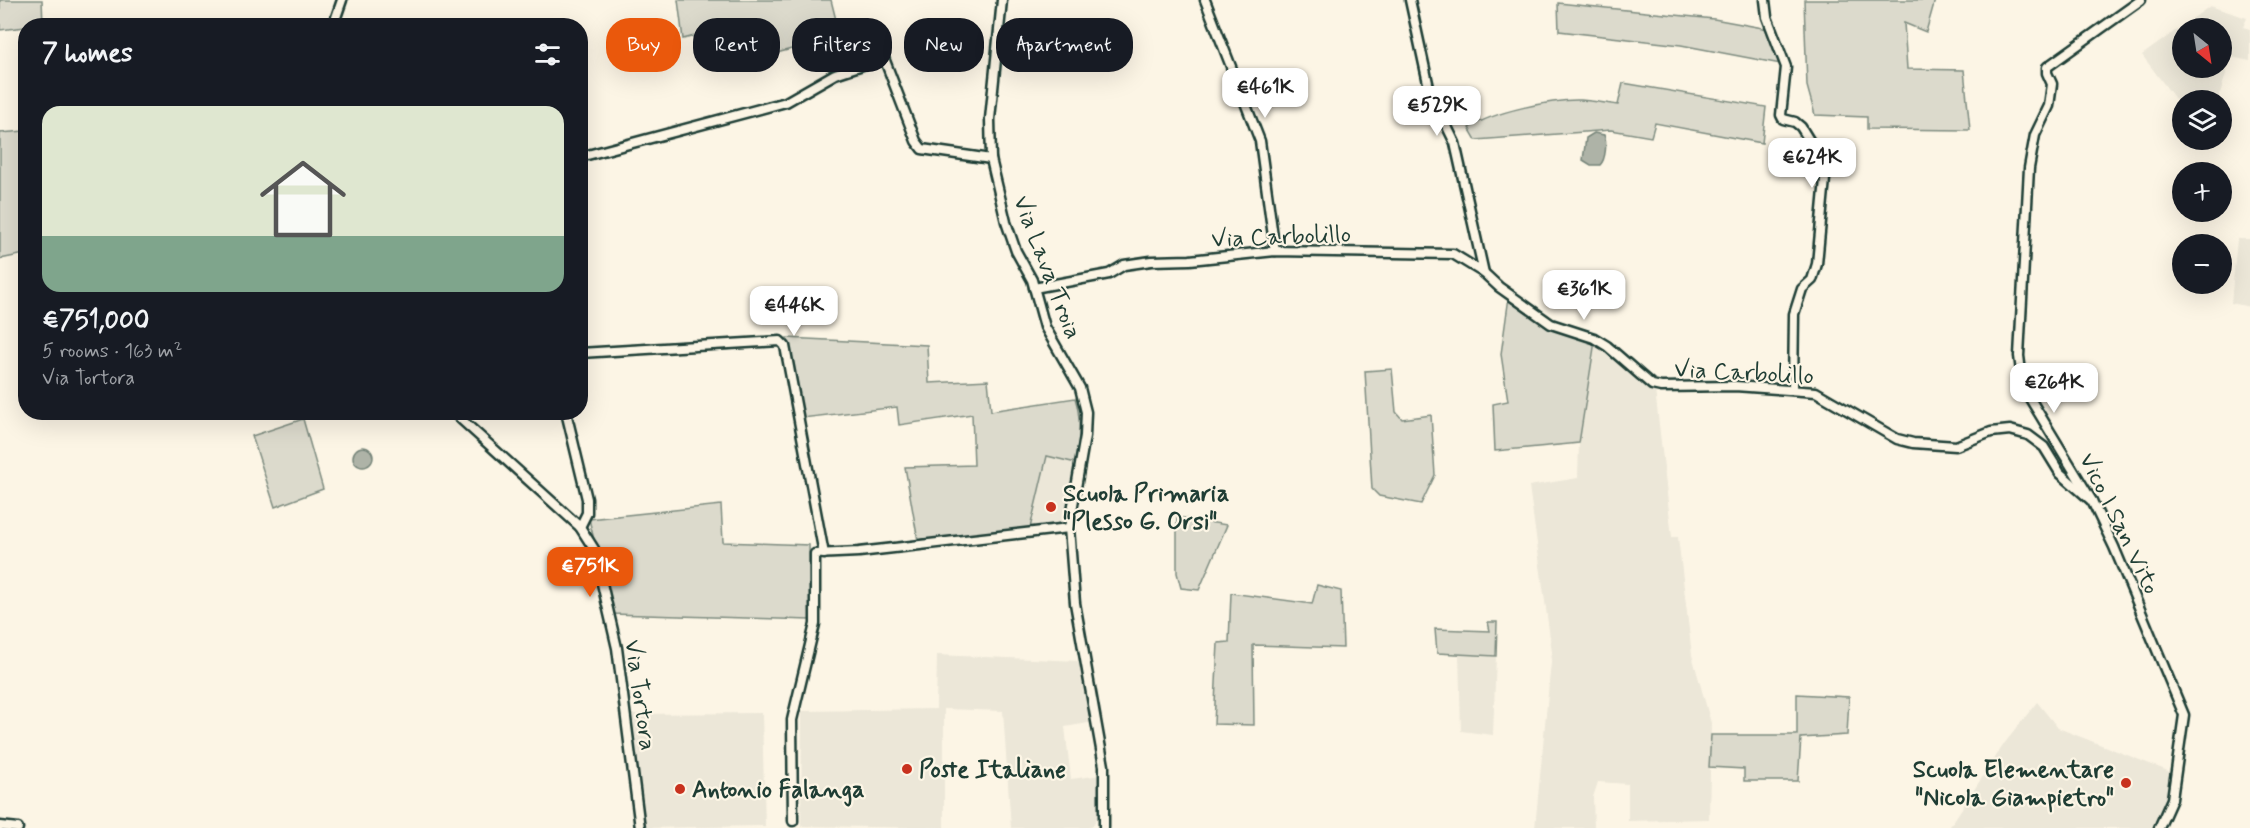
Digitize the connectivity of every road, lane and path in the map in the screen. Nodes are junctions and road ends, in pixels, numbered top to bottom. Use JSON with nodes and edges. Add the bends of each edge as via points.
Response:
{"nodes":[{"id":1,"x":342,"y":0,"type":"edge"},
{"id":2,"x":1002,"y":0,"type":"edge"},
{"id":3,"x":1205,"y":0,"type":"edge"},
{"id":4,"x":1410,"y":0,"type":"edge"},
{"id":5,"x":1765,"y":0,"type":"edge"},
{"id":6,"x":2141,"y":0,"type":"edge"},
{"id":7,"x":336,"y":18,"type":"edge"},
{"id":8,"x":588,"y":156,"type":"edge"},
{"id":9,"x":991,"y":159,"type":"junction"},
{"id":10,"x":1275,"y":251,"type":"junction"},
{"id":11,"x":1484,"y":273,"type":"junction"},
{"id":12,"x":1034,"y":288,"type":"junction"},
{"id":13,"x":588,"y":352,"type":"edge"},
{"id":14,"x":1793,"y":390,"type":"junction"},
{"id":15,"x":462,"y":420,"type":"edge"},
{"id":16,"x":568,"y":420,"type":"edge"},
{"id":17,"x":2092,"y":501,"type":"junction"},
{"id":18,"x":580,"y":527,"type":"junction"},
{"id":19,"x":1069,"y":528,"type":"junction"},
{"id":20,"x":824,"y":554,"type":"junction"},
{"id":21,"x":793,"y":825,"type":"edge"},
{"id":22,"x":0,"y":826,"type":"edge"},
{"id":23,"x":18,"y":828,"type":"edge"},
{"id":24,"x":640,"y":828,"type":"edge"},
{"id":25,"x":1104,"y":828,"type":"edge"},
{"id":26,"x":2159,"y":828,"type":"edge"}],
"edges":[{"from":1,"to":7,"type":"street"},
{"from":2,"to":9,"type":"street","name":"Via Lava Troia","via":[[990,119]]},
{"from":3,"to":10,"type":"street","via":[[1260,141]]},
{"from":4,"to":11,"type":"street","via":[[1430,92],[1455,143]]},
{"from":5,"to":14,"type":"street","via":[[1767,17],[1786,67],[1781,115],[1801,128],[1823,164],[1825,179],[1817,264],[1812,280],[1802,289],[1794,314]]},
{"from":6,"to":17,"type":"street","name":"Vico I San Vito","via":[[2047,67],[2052,84],[2049,106],[2035,135],[2029,168],[2019,356],[2024,387]]},
{"from":8,"to":9,"type":"street","via":[[786,102],[836,74],[884,58],[922,149]]},
{"from":9,"to":12,"type":"street","name":"Via Lava Troia","via":[[1006,222]]},
{"from":10,"to":11,"type":"street","name":"Via Carbolillo","via":[[1453,254]]},
{"from":10,"to":12,"type":"street","name":"Via Carbolillo","via":[[1150,261],[1124,265],[1109,274]]},
{"from":11,"to":14,"type":"street","name":"Via Carbolillo","via":[[1551,324],[1606,346],[1652,385]]},
{"from":12,"to":19,"type":"street","name":"Via Lava Troia","via":[[1045,327],[1080,388],[1086,412]]},
{"from":13,"to":20,"type":"street","via":[[780,341],[785,346]]},
{"from":14,"to":17,"type":"street","name":"Via Carbolillo","via":[[1826,396],[1897,439],[1913,443],[1956,446],[1991,432],[2010,430],[2028,435],[2044,447],[2060,473]]},
{"from":15,"to":18,"type":"street","name":"Via Tortora"},
{"from":16,"to":18,"type":"street","via":[[587,499],[587,513]]},
{"from":17,"to":26,"type":"street","name":"Vico I San Vito","via":[[2184,715],[2172,799]]},
{"from":18,"to":24,"type":"street","name":"Via Tortora","via":[[594,549],[617,648]]},
{"from":19,"to":20,"type":"street"},
{"from":19,"to":25,"type":"street","name":"Via Lava Troia","via":[[1075,603],[1104,766]]},
{"from":20,"to":21,"type":"street","via":[[815,554],[815,624],[792,720]]},
{"from":22,"to":23,"type":"street"}]}
